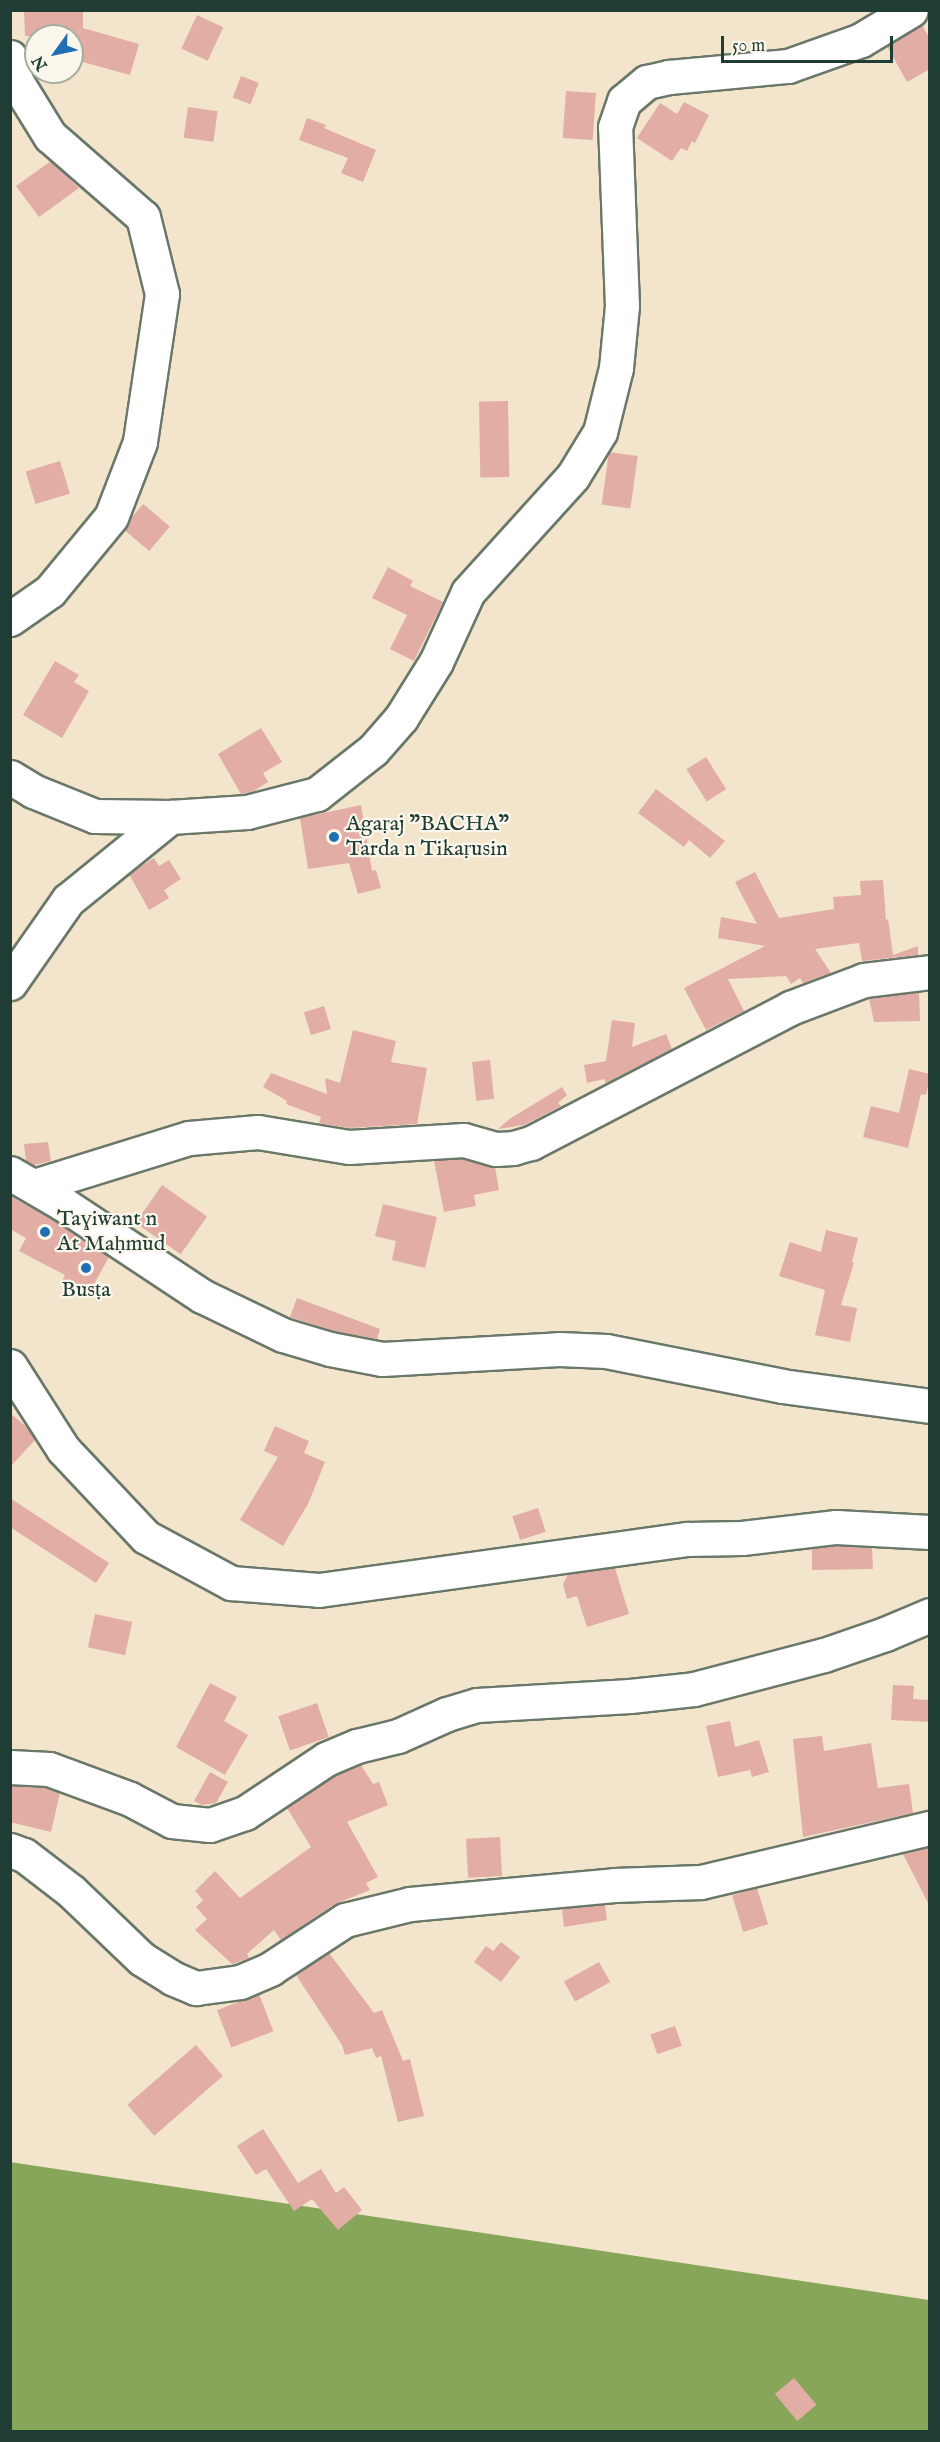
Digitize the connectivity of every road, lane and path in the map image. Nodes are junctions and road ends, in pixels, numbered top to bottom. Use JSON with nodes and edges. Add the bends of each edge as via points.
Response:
{"nodes":[{"id":1,"x":911,"y":10,"type":"edge"},
{"id":2,"x":10,"y":57,"type":"edge"},
{"id":3,"x":10,"y":618,"type":"edge"},
{"id":4,"x":10,"y":777,"type":"edge"},
{"id":5,"x":170,"y":817,"type":"junction"},
{"id":6,"x":930,"y":972,"type":"edge"},
{"id":7,"x":10,"y":983,"type":"edge"},
{"id":8,"x":22,"y":1180,"type":"edge"},
{"id":9,"x":10,"y":1366,"type":"edge"},
{"id":10,"x":930,"y":1406,"type":"edge"},
{"id":11,"x":930,"y":1532,"type":"edge"},
{"id":12,"x":930,"y":1615,"type":"edge"},
{"id":13,"x":10,"y":1767,"type":"edge"},
{"id":14,"x":930,"y":1828,"type":"edge"},
{"id":15,"x":10,"y":1850,"type":"edge"}],
"edges":[{"from":1,"to":5,"type":"street","via":[[861,40],[788,66],[669,77],[647,82],[624,100],[615,127],[621,306],[616,368],[600,432],[573,476],[468,591],[436,662],[401,718],[372,750],[317,794],[247,812]]},
{"from":2,"to":3,"type":"street","via":[[16,81],[50,136],[143,217],[162,294],[140,442],[111,517],[50,591]]},
{"from":4,"to":5,"type":"street","via":[[33,791],[95,816]]},
{"from":5,"to":7,"type":"street","via":[[68,900]]},
{"from":6,"to":8,"type":"street","via":[[864,980],[790,1008],[531,1143],[513,1148],[496,1149],[464,1140],[349,1147],[258,1132],[189,1138]]},
{"from":8,"to":10,"type":"street","via":[[202,1296],[283,1335],[330,1349],[382,1359],[559,1349],[606,1352],[782,1386]]},
{"from":9,"to":11,"type":"street","via":[[63,1449],[146,1537],[231,1583],[319,1590],[687,1539],[742,1538],[836,1527]]},
{"from":12,"to":13,"type":"street","via":[[824,1655],[694,1689],[477,1705],[398,1736],[326,1758],[244,1813],[210,1826],[172,1821],[130,1799],[49,1769]]},
{"from":14,"to":15,"type":"street","via":[[701,1882],[614,1885],[410,1904],[345,1920],[270,1969],[240,1982],[196,1988],[142,1959],[71,1891],[24,1855]]}]}
